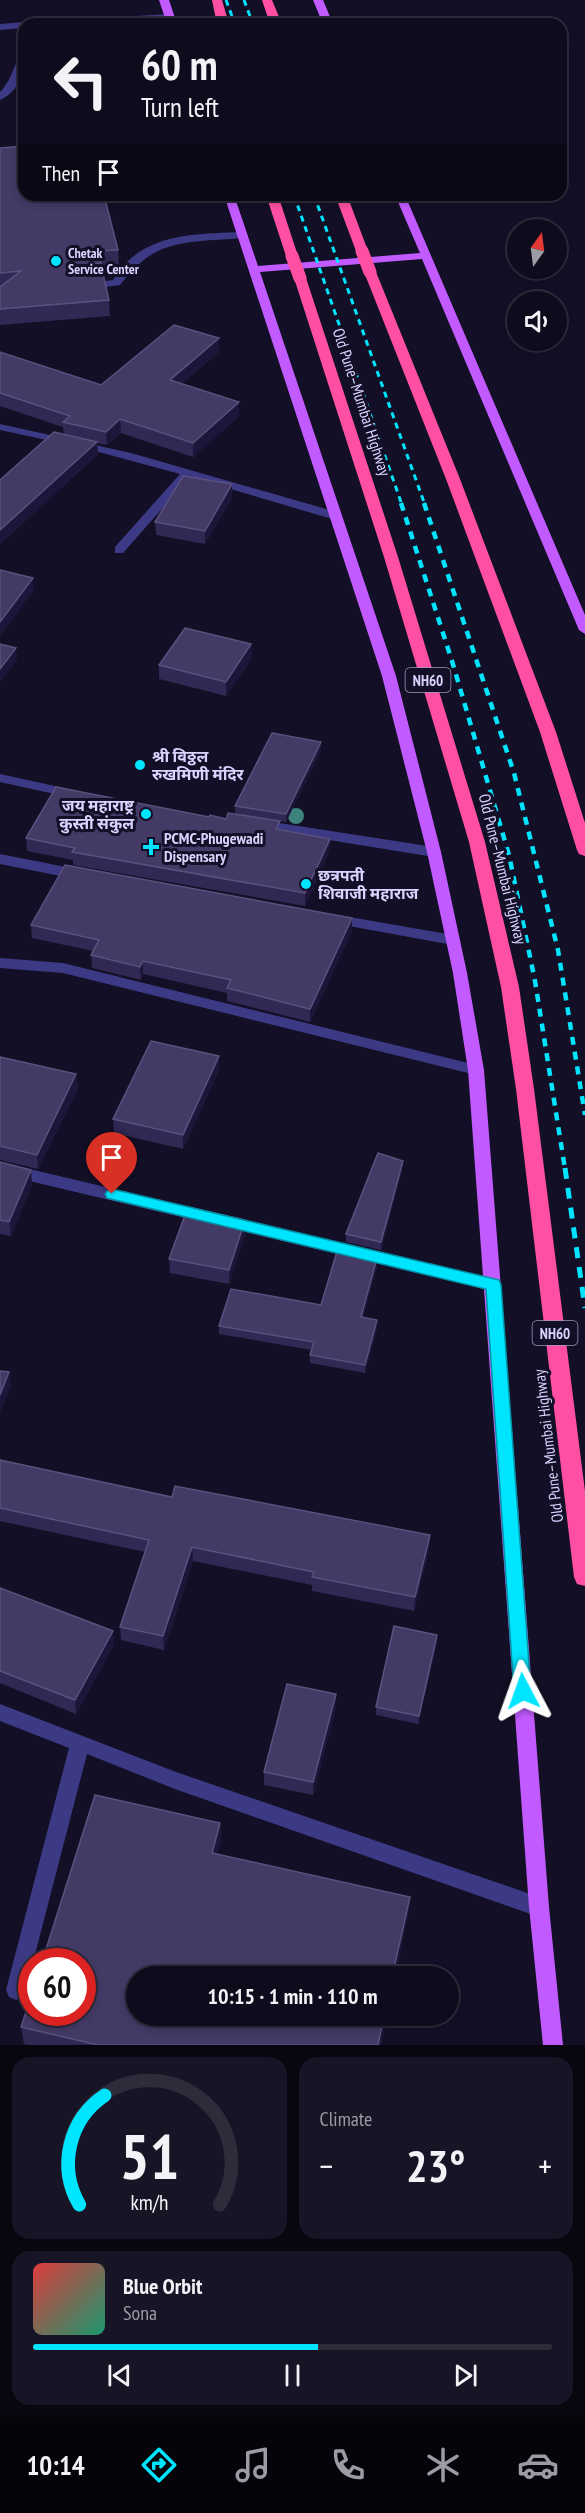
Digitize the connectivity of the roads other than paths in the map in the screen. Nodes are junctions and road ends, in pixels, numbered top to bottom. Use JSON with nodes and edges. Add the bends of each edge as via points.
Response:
{"nodes":[{"id":1,"x":164,"y":0,"type":"edge"},
{"id":2,"x":217,"y":0,"type":"edge"},
{"id":3,"x":267,"y":0,"type":"edge"},
{"id":4,"x":318,"y":0,"type":"edge"},
{"id":5,"x":170,"y":18,"type":"edge"},
{"id":6,"x":222,"y":18,"type":"edge"},
{"id":7,"x":274,"y":18,"type":"edge"},
{"id":8,"x":326,"y":18,"type":"edge"},
{"id":9,"x":18,"y":26,"type":"edge"},
{"id":10,"x":0,"y":27,"type":"edge"},
{"id":11,"x":18,"y":71,"type":"edge"},
{"id":12,"x":0,"y":97,"type":"edge"},
{"id":13,"x":232,"y":201,"type":"edge"},
{"id":14,"x":274,"y":201,"type":"edge"},
{"id":15,"x":343,"y":201,"type":"edge"},
{"id":16,"x":403,"y":201,"type":"edge"},
{"id":17,"x":243,"y":235,"type":"junction"},
{"id":18,"x":426,"y":256,"type":"junction"},
{"id":19,"x":254,"y":269,"type":"junction"},
{"id":20,"x":80,"y":288,"type":"edge"},
{"id":21,"x":0,"y":427,"type":"edge"},
{"id":22,"x":187,"y":474,"type":"junction"},
{"id":23,"x":336,"y":516,"type":"junction"},
{"id":24,"x":119,"y":550,"type":"dead end"},
{"id":25,"x":585,"y":630,"type":"edge"},
{"id":26,"x":0,"y":778,"type":"edge"},
{"id":27,"x":87,"y":797,"type":"edge"},
{"id":28,"x":248,"y":823,"type":"edge"},
{"id":29,"x":585,"y":850,"type":"edge"},
{"id":30,"x":434,"y":852,"type":"junction"},
{"id":31,"x":0,"y":859,"type":"edge"},
{"id":32,"x":97,"y":878,"type":"edge"},
{"id":33,"x":315,"y":916,"type":"edge"},
{"id":34,"x":453,"y":940,"type":"junction"},
{"id":35,"x":0,"y":963,"type":"edge"},
{"id":36,"x":476,"y":1070,"type":"junction"},
{"id":37,"x":0,"y":1168,"type":"edge"},
{"id":38,"x":493,"y":1285,"type":"junction"},
{"id":39,"x":585,"y":1577,"type":"edge"},
{"id":40,"x":0,"y":1712,"type":"edge"},
{"id":41,"x":80,"y":1743,"type":"junction"},
{"id":42,"x":539,"y":1907,"type":"junction"},
{"id":43,"x":16,"y":1990,"type":"dead end"},
{"id":44,"x":553,"y":2045,"type":"edge"}],
"edges":[{"from":1,"to":5,"type":"main road"},
{"from":2,"to":6,"type":"highway"},
{"from":3,"to":7,"type":"highway"},
{"from":4,"to":8,"type":"main road"},
{"from":9,"to":10,"type":"street"},
{"from":11,"to":12,"type":"street","via":[[13,85]]},
{"from":13,"to":17,"type":"main road"},
{"from":14,"to":39,"type":"highway","name":"Old Pune–Mumbai Highway","number":"NH60","bridge":true,"via":[[391,557],[477,842],[507,976],[525,1089]]},
{"from":15,"to":29,"type":"highway","bridge":true,"via":[[548,732]]},
{"from":16,"to":18,"type":"main road"},
{"from":17,"to":19,"type":"main road"},
{"from":17,"to":20,"type":"street","via":[[179,239],[156,246],[133,261],[116,283]]},
{"from":18,"to":19,"type":"main road"},
{"from":18,"to":25,"type":"main road"},
{"from":19,"to":23,"type":"main road"},
{"from":21,"to":22,"type":"street","via":[[68,439]]},
{"from":22,"to":23,"type":"street"},
{"from":22,"to":24,"type":"street"},
{"from":23,"to":30,"type":"main road","via":[[389,676]]},
{"from":26,"to":27,"type":"street"},
{"from":28,"to":30,"type":"street"},
{"from":30,"to":34,"type":"main road"},
{"from":31,"to":32,"type":"street"},
{"from":33,"to":34,"type":"street"},
{"from":34,"to":36,"type":"main road"},
{"from":35,"to":36,"type":"street","via":[[63,968]]},
{"from":36,"to":38,"type":"main road"},
{"from":37,"to":38,"type":"street"},
{"from":38,"to":42,"type":"main road"},
{"from":40,"to":41,"type":"street"},
{"from":41,"to":42,"type":"street"},
{"from":41,"to":43,"type":"street"},
{"from":42,"to":44,"type":"main road"}]}
